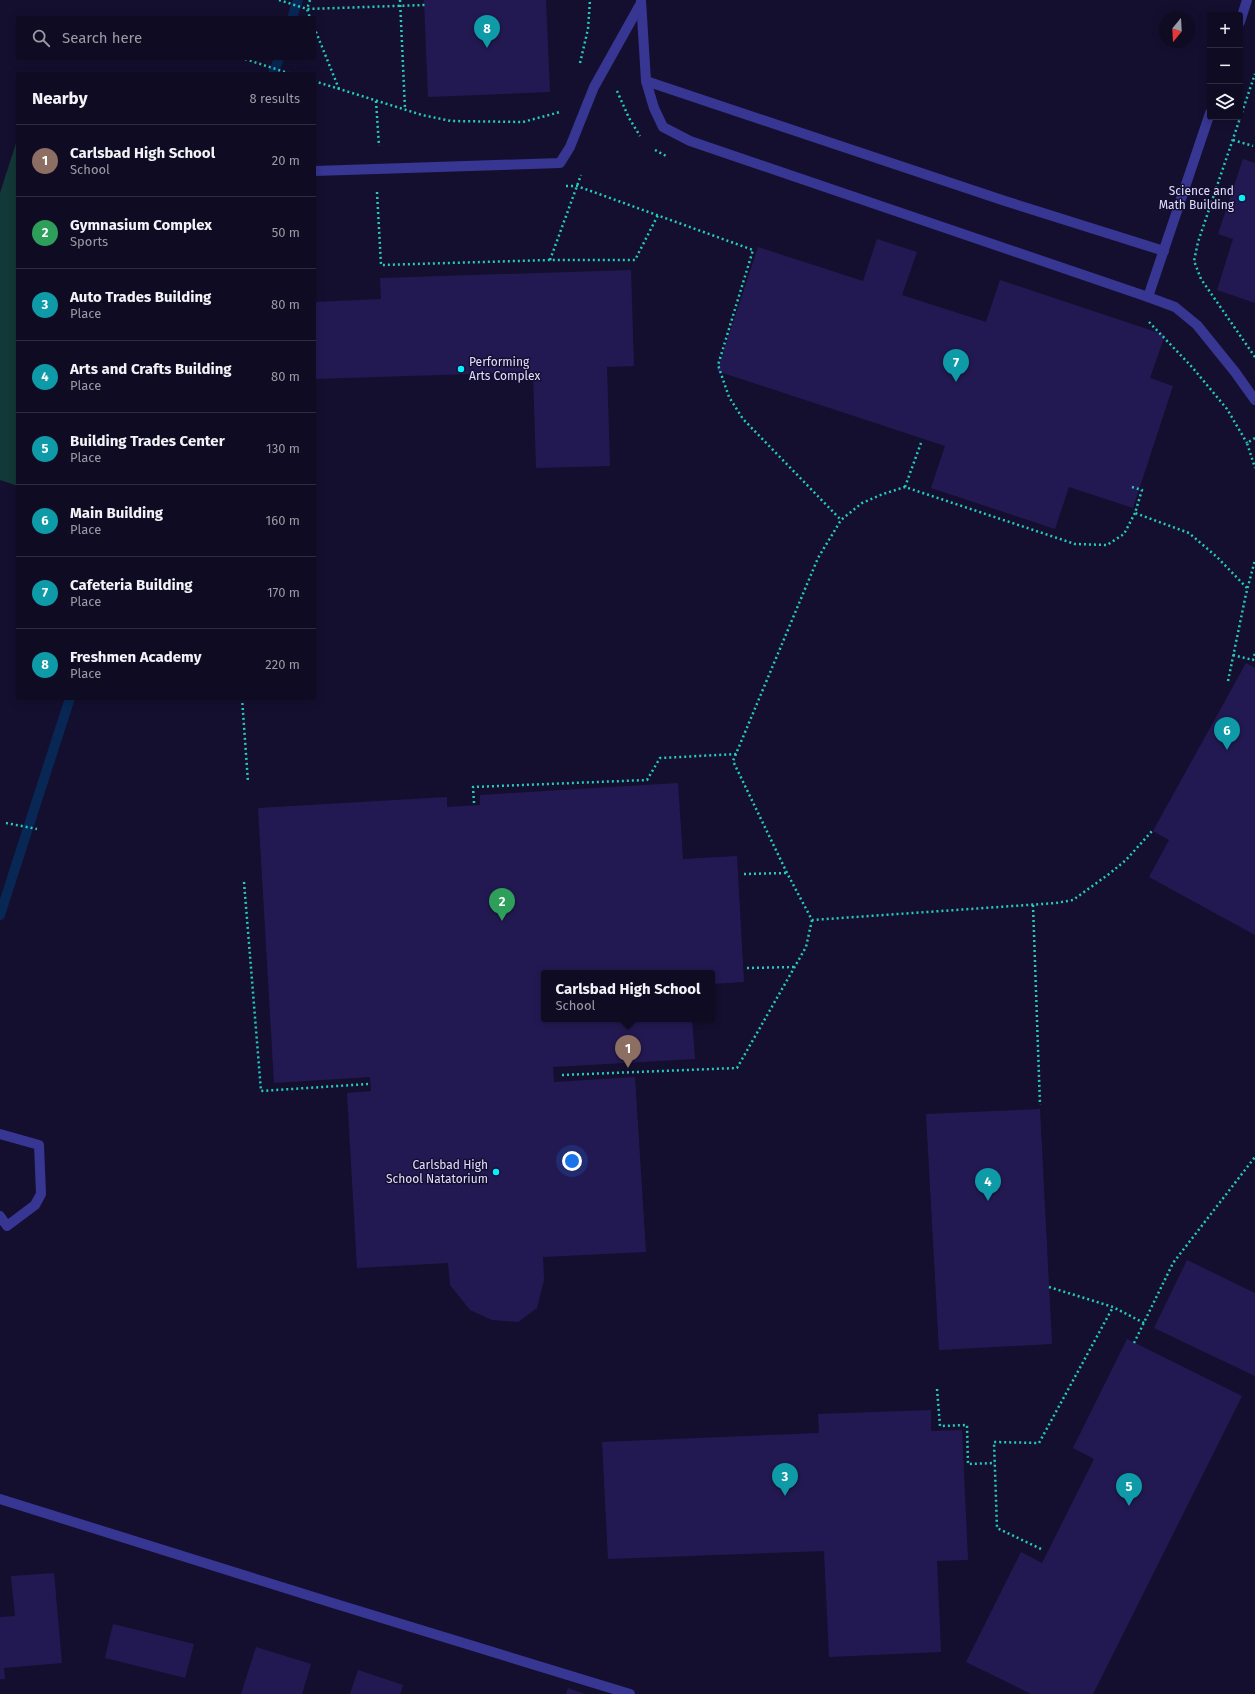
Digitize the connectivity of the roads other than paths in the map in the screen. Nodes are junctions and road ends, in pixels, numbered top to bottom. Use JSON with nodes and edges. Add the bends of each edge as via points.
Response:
{"nodes":[{"id":1,"x":1247,"y":0,"type":"edge"},
{"id":2,"x":641,"y":1,"type":"edge"},
{"id":3,"x":1243,"y":13,"type":"edge"},
{"id":4,"x":646,"y":81,"type":"junction"},
{"id":5,"x":1208,"y":120,"type":"edge"},
{"id":6,"x":316,"y":170,"type":"edge"},
{"id":7,"x":1164,"y":251,"type":"junction"},
{"id":8,"x":1148,"y":296,"type":"junction"},
{"id":9,"x":1255,"y":400,"type":"edge"},
{"id":10,"x":0,"y":1134,"type":"edge"},
{"id":11,"x":0,"y":1216,"type":"edge"},
{"id":12,"x":0,"y":1499,"type":"edge"},
{"id":13,"x":630,"y":1694,"type":"edge"}],
"edges":[{"from":1,"to":3,"type":"lane"},
{"from":2,"to":4,"type":"lane"},
{"from":2,"to":6,"type":"lane","via":[[594,87],[570,148],[560,163]]},
{"from":4,"to":7,"type":"lane","via":[[1005,201]]},
{"from":4,"to":8,"type":"lane","via":[[654,108],[663,126],[690,141]]},
{"from":5,"to":7,"type":"lane"},
{"from":7,"to":8,"type":"lane"},
{"from":8,"to":9,"type":"lane","via":[[1175,307],[1197,325]]},
{"from":10,"to":11,"type":"lane","via":[[39,1145],[41,1194],[35,1205],[7,1226]]},
{"from":12,"to":13,"type":"lane"}]}
